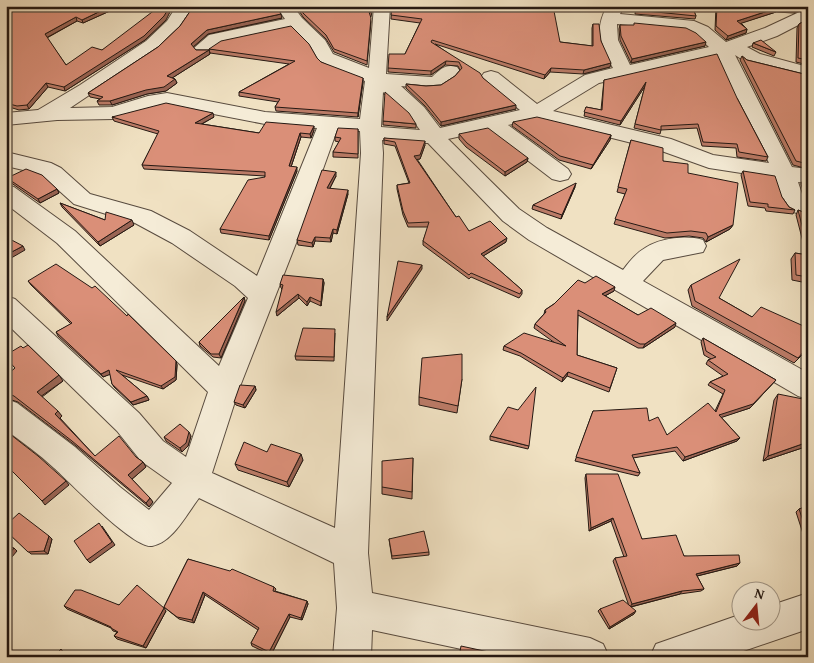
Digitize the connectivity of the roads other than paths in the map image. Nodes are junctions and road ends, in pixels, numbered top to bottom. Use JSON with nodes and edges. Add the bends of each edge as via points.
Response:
{"nodes":[{"id":1,"x":182,"y":6,"type":"edge"},
{"id":2,"x":284,"y":6,"type":"edge"},
{"id":3,"x":382,"y":6,"type":"edge"},
{"id":4,"x":612,"y":12,"type":"edge"},
{"id":5,"x":808,"y":13,"type":"edge"},
{"id":6,"x":296,"y":22,"type":"junction"},
{"id":7,"x":782,"y":27,"type":"junction"},
{"id":8,"x":808,"y":36,"type":"edge"},
{"id":9,"x":728,"y":47,"type":"junction"},
{"id":10,"x":203,"y":48,"type":"edge"},
{"id":11,"x":450,"y":71,"type":"dead end"},
{"id":12,"x":625,"y":72,"type":"junction"},
{"id":13,"x":808,"y":73,"type":"edge"},
{"id":14,"x":491,"y":77,"type":"dead end"},
{"id":15,"x":376,"y":79,"type":"junction"},
{"id":16,"x":536,"y":113,"type":"junction"},
{"id":17,"x":42,"y":116,"type":"junction"},
{"id":18,"x":6,"y":119,"type":"edge"},
{"id":19,"x":329,"y":123,"type":"junction"},
{"id":20,"x":492,"y":123,"type":"junction"},
{"id":21,"x":370,"y":129,"type":"junction"},
{"id":22,"x":433,"y":136,"type":"junction"},
{"id":23,"x":6,"y":158,"type":"edge"},
{"id":24,"x":784,"y":173,"type":"junction"},
{"id":25,"x":560,"y":174,"type":"dead end"},
{"id":26,"x":808,"y":176,"type":"edge"},
{"id":27,"x":6,"y":192,"type":"edge"},
{"id":28,"x":808,"y":209,"type":"edge"},
{"id":29,"x":694,"y":246,"type":"dead end"},
{"id":30,"x":627,"y":284,"type":"junction"},
{"id":31,"x":262,"y":296,"type":"junction"},
{"id":32,"x":6,"y":306,"type":"edge"},
{"id":33,"x":808,"y":387,"type":"edge"},
{"id":34,"x":224,"y":389,"type":"junction"},
{"id":35,"x":6,"y":412,"type":"edge"},
{"id":36,"x":194,"y":480,"type":"junction"},
{"id":37,"x":351,"y":553,"type":"junction"},
{"id":38,"x":355,"y":608,"type":"junction"},
{"id":39,"x":808,"y":610,"type":"edge"},
{"id":40,"x":352,"y":657,"type":"edge"},
{"id":41,"x":590,"y":657,"type":"edge"},
{"id":42,"x":669,"y":657,"type":"edge"}],
"edges":[{"from":1,"to":17,"type":"street","via":[[183,10],[173,25],[152,45]]},
{"from":2,"to":6,"type":"street"},
{"from":3,"to":15,"type":"street"},
{"from":4,"to":9,"type":"street","via":[[688,25]]},
{"from":4,"to":12,"type":"street","via":[[607,24],[610,45]]},
{"from":5,"to":7,"type":"street"},
{"from":6,"to":10,"type":"street","via":[[215,39]]},
{"from":6,"to":15,"type":"street","via":[[330,60]]},
{"from":7,"to":8,"type":"street"},
{"from":7,"to":9,"type":"street"},
{"from":9,"to":12,"type":"street"},
{"from":9,"to":13,"type":"street","via":[[753,58]]},
{"from":9,"to":24,"type":"street","via":[[727,61]]},
{"from":11,"to":15,"type":"street","via":[[437,84]]},
{"from":12,"to":16,"type":"street","via":[[592,79]]},
{"from":14,"to":16,"type":"street"},
{"from":15,"to":21,"type":"street"},
{"from":15,"to":22,"type":"street","via":[[401,97],[427,123]]},
{"from":16,"to":20,"type":"street"},
{"from":16,"to":24,"type":"street","via":[[663,144],[709,161]]},
{"from":17,"to":18,"type":"street"},
{"from":17,"to":19,"type":"street","via":[[114,112],[167,99],[264,118]]},
{"from":19,"to":21,"type":"street"},
{"from":19,"to":31,"type":"street"},
{"from":20,"to":22,"type":"street"},
{"from":20,"to":25,"type":"street"},
{"from":21,"to":22,"type":"street","via":[[409,137]]},
{"from":21,"to":37,"type":"street","via":[[371,163]]},
{"from":22,"to":30,"type":"street","via":[[511,216]]},
{"from":23,"to":31,"type":"street","via":[[53,173],[82,199],[143,217],[244,279]]},
{"from":24,"to":26,"type":"street"},
{"from":24,"to":28,"type":"street","via":[[796,205]]},
{"from":27,"to":34,"type":"street","via":[[66,236]]},
{"from":29,"to":30,"type":"street","via":[[664,248],[648,257]]},
{"from":30,"to":33,"type":"street"},
{"from":31,"to":34,"type":"street"},
{"from":32,"to":36,"type":"street","via":[[128,422],[152,451]]},
{"from":34,"to":36,"type":"street"},
{"from":35,"to":36,"type":"street","via":[[148,530],[154,529]]},
{"from":36,"to":37,"type":"street"},
{"from":37,"to":38,"type":"street"},
{"from":38,"to":40,"type":"street"},
{"from":38,"to":41,"type":"street"},
{"from":39,"to":42,"type":"street"}]}
